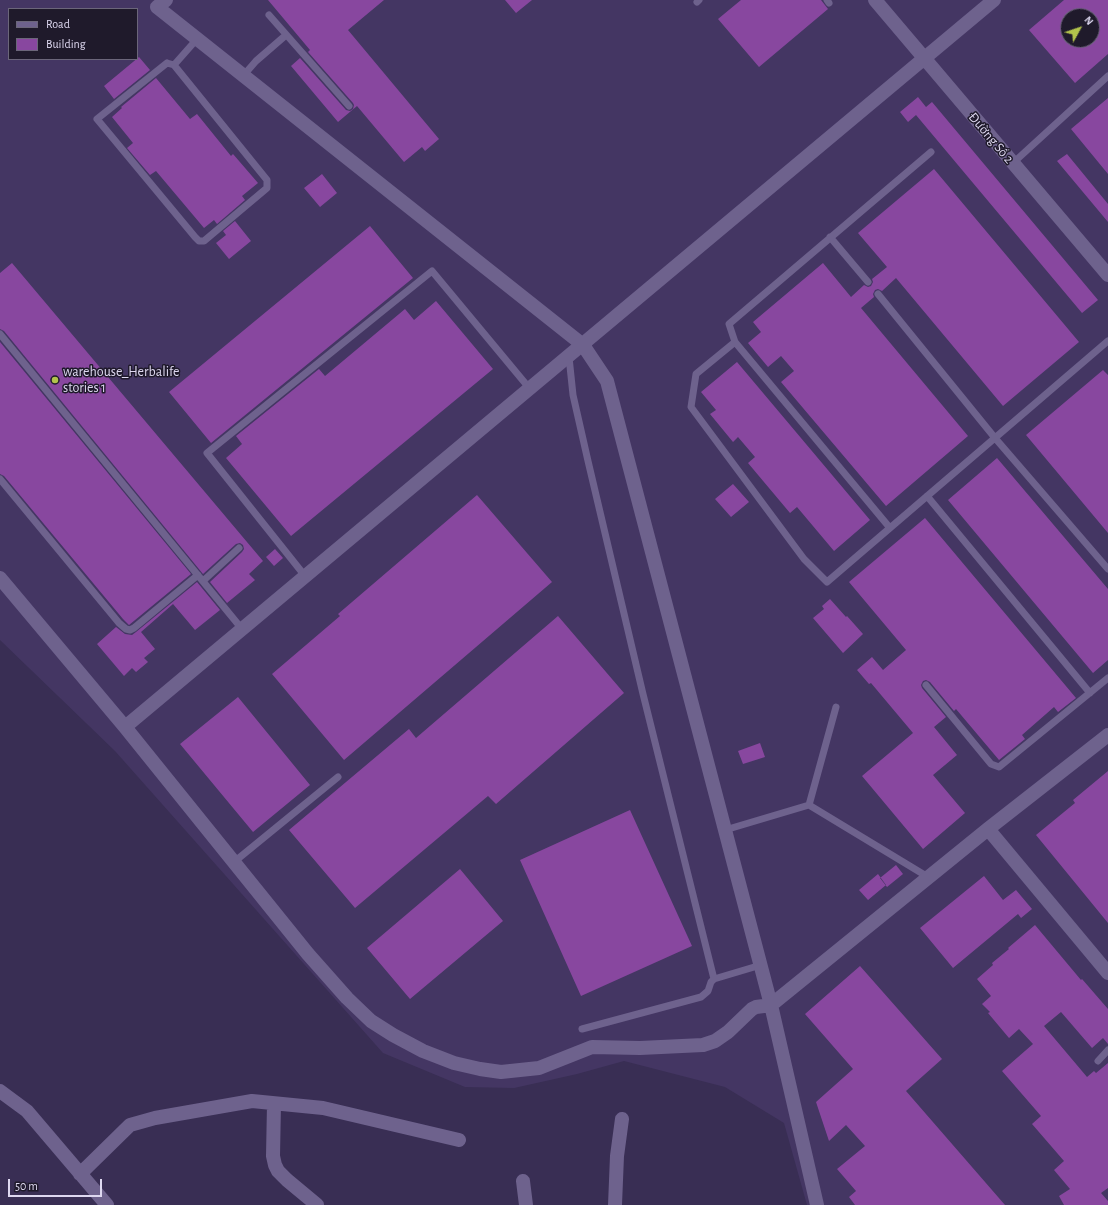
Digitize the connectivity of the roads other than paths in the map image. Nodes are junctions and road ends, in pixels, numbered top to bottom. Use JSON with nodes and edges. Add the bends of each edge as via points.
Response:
{"nodes":[{"id":1,"x":166,"y":0,"type":"edge"},
{"id":2,"x":875,"y":0,"type":"edge"},
{"id":3,"x":994,"y":0,"type":"edge"},
{"id":4,"x":269,"y":15,"type":"dead end"},
{"id":5,"x":286,"y":35,"type":"junction"},
{"id":6,"x":197,"y":39,"type":"junction"},
{"id":7,"x":924,"y":59,"type":"junction"},
{"id":8,"x":174,"y":65,"type":"junction"},
{"id":9,"x":243,"y":76,"type":"junction"},
{"id":10,"x":1108,"y":76,"type":"edge"},
{"id":11,"x":348,"y":106,"type":"dead end"},
{"id":12,"x":931,"y":152,"type":"dead end"},
{"id":13,"x":1013,"y":163,"type":"junction"},
{"id":14,"x":830,"y":237,"type":"junction"},
{"id":15,"x":1108,"y":275,"type":"edge"},
{"id":16,"x":868,"y":282,"type":"dead end"},
{"id":17,"x":878,"y":294,"type":"dead end"},
{"id":18,"x":0,"y":334,"type":"edge"},
{"id":19,"x":735,"y":342,"type":"junction"},
{"id":20,"x":1106,"y":343,"type":"edge"},
{"id":21,"x":582,"y":346,"type":"junction"},
{"id":22,"x":1108,"y":351,"type":"edge"},
{"id":23,"x":569,"y":357,"type":"junction"},
{"id":24,"x":530,"y":389,"type":"junction"},
{"id":25,"x":995,"y":438,"type":"junction"},
{"id":26,"x":0,"y":479,"type":"edge"},
{"id":27,"x":927,"y":496,"type":"junction"},
{"id":28,"x":890,"y":528,"type":"junction"},
{"id":29,"x":239,"y":548,"type":"dead end"},
{"id":30,"x":1108,"y":570,"type":"edge"},
{"id":31,"x":305,"y":576,"type":"junction"},
{"id":32,"x":0,"y":578,"type":"edge"},
{"id":33,"x":200,"y":578,"type":"junction"},
{"id":34,"x":242,"y":629,"type":"junction"},
{"id":35,"x":1108,"y":678,"type":"edge"},
{"id":36,"x":926,"y":685,"type":"dead end"},
{"id":37,"x":1090,"y":693,"type":"junction"},
{"id":38,"x":836,"y":707,"type":"dead end"},
{"id":39,"x":125,"y":726,"type":"junction"},
{"id":40,"x":1108,"y":735,"type":"edge"},
{"id":41,"x":338,"y":777,"type":"dead end"},
{"id":42,"x":809,"y":805,"type":"junction"},
{"id":43,"x":988,"y":829,"type":"junction"},
{"id":44,"x":725,"y":830,"type":"junction"},
{"id":45,"x":234,"y":862,"type":"junction"},
{"id":46,"x":928,"y":877,"type":"junction"},
{"id":47,"x":761,"y":965,"type":"junction"},
{"id":48,"x":1108,"y":973,"type":"edge"},
{"id":49,"x":714,"y":979,"type":"junction"},
{"id":50,"x":771,"y":1005,"type":"junction"},
{"id":51,"x":582,"y":1028,"type":"dead end"},
{"id":52,"x":1108,"y":1050,"type":"edge"},
{"id":53,"x":1098,"y":1060,"type":"dead end"},
{"id":54,"x":0,"y":1091,"type":"edge"},
{"id":55,"x":274,"y":1104,"type":"junction"},
{"id":56,"x":622,"y":1119,"type":"dead end"},
{"id":57,"x":459,"y":1140,"type":"dead end"},
{"id":58,"x":80,"y":1174,"type":"junction"},
{"id":59,"x":523,"y":1181,"type":"dead end"},
{"id":60,"x":107,"y":1205,"type":"edge"},
{"id":61,"x":317,"y":1205,"type":"edge"},
{"id":62,"x":526,"y":1205,"type":"edge"},
{"id":63,"x":615,"y":1205,"type":"edge"},
{"id":64,"x":817,"y":1205,"type":"edge"}],
"edges":[{"from":1,"to":6,"type":"street","via":[[157,7]]},
{"from":2,"to":7,"type":"street","name":"Đường Số 2"},
{"from":3,"to":7,"type":"street"},
{"from":4,"to":5,"type":"lane"},
{"from":5,"to":9,"type":"lane","via":[[256,60]]},
{"from":5,"to":11,"type":"lane"},
{"from":6,"to":8,"type":"lane"},
{"from":6,"to":9,"type":"street"},
{"from":7,"to":13,"type":"street","name":"Đường Số 2"},
{"from":7,"to":21,"type":"street"},
{"from":8,"to":8,"type":"lane","via":[[167,63],[97,119],[195,237],[199,241],[204,241],[267,188],[267,180]]},
{"from":9,"to":21,"type":"street"},
{"from":10,"to":13,"type":"lane"},
{"from":12,"to":14,"type":"lane"},
{"from":13,"to":15,"type":"street","name":"Đường Số 2"},
{"from":14,"to":16,"type":"lane"},
{"from":14,"to":19,"type":"lane","via":[[729,324]]},
{"from":17,"to":25,"type":"lane"},
{"from":18,"to":33,"type":"lane"},
{"from":19,"to":28,"type":"lane"},
{"from":19,"to":28,"type":"lane","via":[[696,374],[691,407],[804,559],[827,582]]},
{"from":20,"to":22,"type":"lane"},
{"from":20,"to":25,"type":"lane"},
{"from":21,"to":23,"type":"street"},
{"from":21,"to":44,"type":"street","via":[[607,381]]},
{"from":23,"to":24,"type":"street"},
{"from":23,"to":49,"type":"lane","via":[[573,395],[593,485]]},
{"from":24,"to":31,"type":"street"},
{"from":24,"to":31,"type":"lane","via":[[432,271],[207,453]]},
{"from":25,"to":27,"type":"lane"},
{"from":25,"to":30,"type":"lane"},
{"from":26,"to":33,"type":"lane","via":[[126,629],[134,628]]},
{"from":27,"to":28,"type":"lane"},
{"from":27,"to":37,"type":"lane"},
{"from":29,"to":33,"type":"lane"},
{"from":31,"to":34,"type":"street"},
{"from":32,"to":39,"type":"street"},
{"from":33,"to":34,"type":"lane"},
{"from":34,"to":39,"type":"street"},
{"from":35,"to":37,"type":"lane"},
{"from":36,"to":37,"type":"lane","via":[[991,764],[999,767]]},
{"from":38,"to":42,"type":"lane"},
{"from":39,"to":45,"type":"street"},
{"from":40,"to":43,"type":"street"},
{"from":41,"to":45,"type":"lane"},
{"from":42,"to":44,"type":"lane"},
{"from":42,"to":46,"type":"lane"},
{"from":43,"to":46,"type":"street"},
{"from":43,"to":48,"type":"street"},
{"from":44,"to":47,"type":"street"},
{"from":45,"to":50,"type":"street","via":[[308,954],[371,1021],[423,1051],[454,1063],[501,1072],[539,1068],[592,1047],[703,1045],[724,1036],[752,1009]]},
{"from":46,"to":50,"type":"street"},
{"from":47,"to":49,"type":"lane"},
{"from":47,"to":50,"type":"street"},
{"from":49,"to":51,"type":"lane","via":[[708,991],[701,997]]},
{"from":50,"to":64,"type":"street"},
{"from":52,"to":53,"type":"lane"},
{"from":54,"to":58,"type":"street","via":[[27,1112]]},
{"from":55,"to":57,"type":"street","via":[[323,1108]]},
{"from":55,"to":58,"type":"street","via":[[252,1101],[130,1124]]},
{"from":55,"to":61,"type":"street","via":[[275,1166],[287,1180]]},
{"from":56,"to":63,"type":"street"},
{"from":58,"to":60,"type":"street"},
{"from":59,"to":62,"type":"street"}]}
